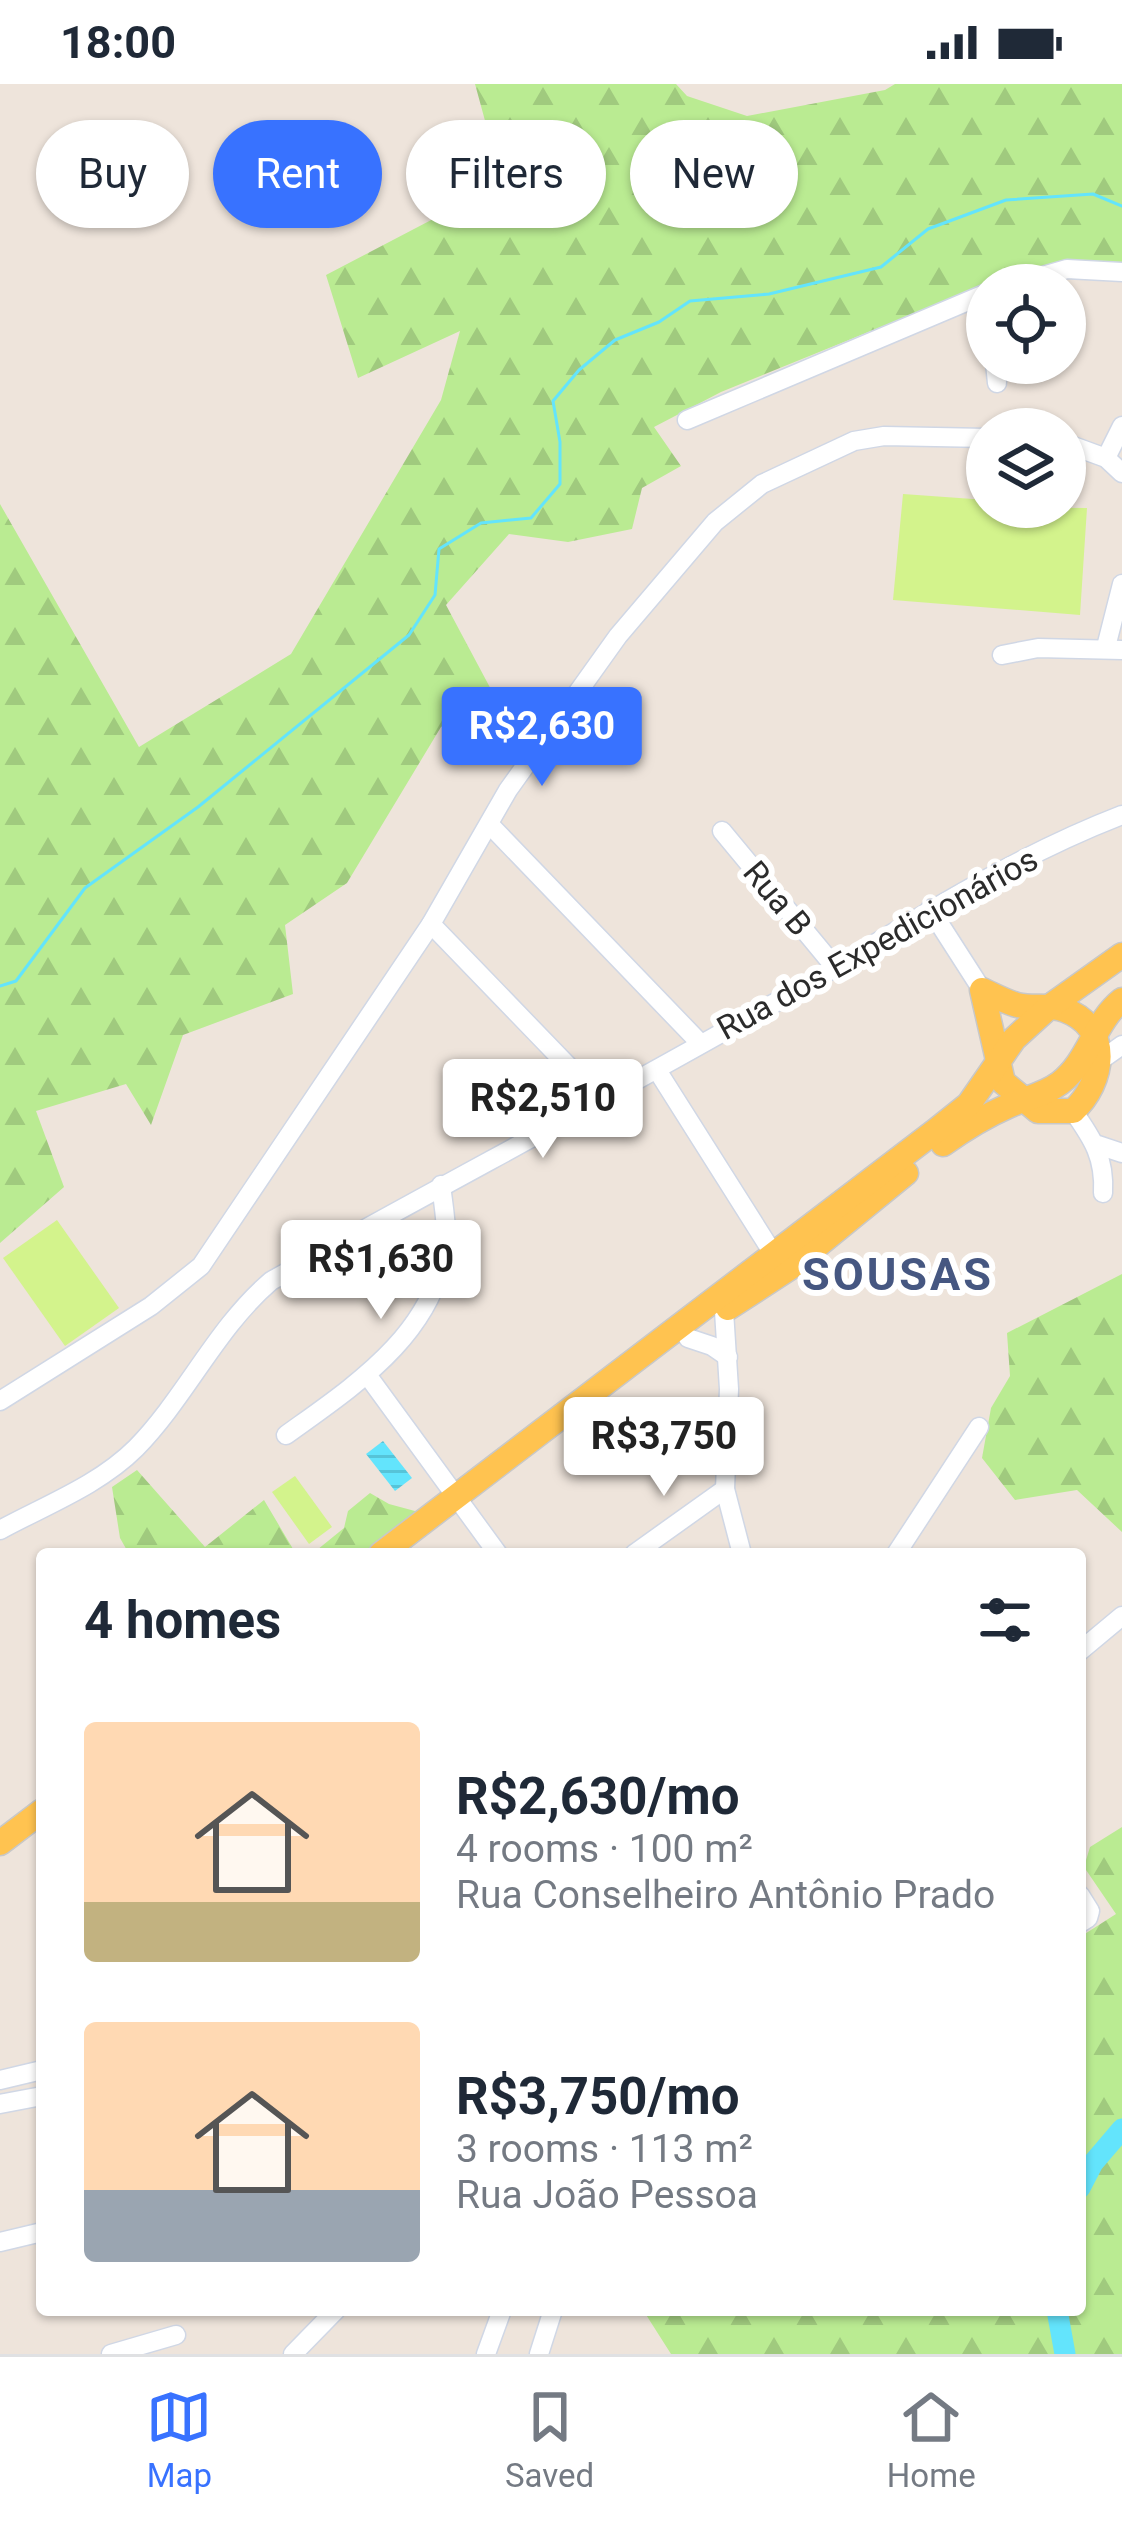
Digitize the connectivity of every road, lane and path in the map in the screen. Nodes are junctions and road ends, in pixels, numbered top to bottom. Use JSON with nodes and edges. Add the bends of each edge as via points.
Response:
{"nodes":[{"id":1,"x":1086,"y":270,"type":"edge"},
{"id":2,"x":1122,"y":272,"type":"edge"},
{"id":3,"x":966,"y":302,"type":"edge"},
{"id":4,"x":687,"y":420,"type":"dead end"},
{"id":5,"x":1122,"y":426,"type":"edge"},
{"id":6,"x":966,"y":438,"type":"edge"},
{"id":7,"x":1086,"y":451,"type":"edge"},
{"id":8,"x":1106,"y":458,"type":"junction"},
{"id":9,"x":1122,"y":473,"type":"edge"},
{"id":10,"x":1122,"y":584,"type":"edge"},
{"id":11,"x":1114,"y":648,"type":"edge"},
{"id":12,"x":1002,"y":655,"type":"dead end"},
{"id":13,"x":1122,"y":815,"type":"edge"},
{"id":14,"x":490,"y":826,"type":"junction"},
{"id":15,"x":722,"y":831,"type":"dead end"},
{"id":16,"x":930,"y":909,"type":"junction"},
{"id":17,"x":431,"y":924,"type":"junction"},
{"id":18,"x":1122,"y":955,"type":"edge"},
{"id":19,"x":834,"y":966,"type":"junction"},
{"id":20,"x":982,"y":990,"type":"junction"},
{"id":21,"x":1122,"y":1000,"type":"edge"},
{"id":22,"x":1048,"y":1007,"type":"junction"},
{"id":23,"x":700,"y":1043,"type":"junction"},
{"id":24,"x":1106,"y":1047,"type":"edge"},
{"id":25,"x":996,"y":1066,"type":"junction"},
{"id":26,"x":657,"y":1070,"type":"junction"},
{"id":27,"x":600,"y":1099,"type":"junction"},
{"id":28,"x":1021,"y":1101,"type":"junction"},
{"id":29,"x":1073,"y":1111,"type":"junction"},
{"id":30,"x":1097,"y":1145,"type":"junction"},
{"id":31,"x":1122,"y":1153,"type":"edge"},
{"id":32,"x":1122,"y":1180,"type":"edge"},
{"id":33,"x":441,"y":1185,"type":"junction"},
{"id":34,"x":773,"y":1255,"type":"junction"},
{"id":35,"x":724,"y":1311,"type":"junction"},
{"id":36,"x":688,"y":1338,"type":"junction"},
{"id":37,"x":728,"y":1358,"type":"junction"},
{"id":38,"x":368,"y":1376,"type":"junction"},
{"id":39,"x":0,"y":1401,"type":"edge"},
{"id":40,"x":979,"y":1427,"type":"dead end"},
{"id":41,"x":286,"y":1435,"type":"dead end"},
{"id":42,"x":725,"y":1489,"type":"junction"},
{"id":43,"x":460,"y":1502,"type":"junction"},
{"id":44,"x":0,"y":1530,"type":"edge"},
{"id":45,"x":390,"y":1548,"type":"edge"},
{"id":46,"x":410,"y":1548,"type":"edge"},
{"id":47,"x":494,"y":1548,"type":"edge"},
{"id":48,"x":642,"y":1548,"type":"edge"},
{"id":49,"x":740,"y":1548,"type":"edge"},
{"id":50,"x":900,"y":1548,"type":"edge"},
{"id":51,"x":1122,"y":1616,"type":"edge"},
{"id":52,"x":1086,"y":1646,"type":"edge"},
{"id":53,"x":36,"y":1816,"type":"edge"},
{"id":54,"x":36,"y":1834,"type":"edge"},
{"id":55,"x":0,"y":1843,"type":"edge"},
{"id":56,"x":0,"y":1861,"type":"edge"},
{"id":57,"x":36,"y":2071,"type":"edge"},
{"id":58,"x":0,"y":2080,"type":"edge"},
{"id":59,"x":36,"y":2097,"type":"edge"},
{"id":60,"x":0,"y":2104,"type":"edge"},
{"id":61,"x":36,"y":2233,"type":"edge"},
{"id":62,"x":0,"y":2242,"type":"edge"},
{"id":63,"x":331,"y":2316,"type":"edge"},
{"id":64,"x":500,"y":2316,"type":"edge"},
{"id":65,"x":551,"y":2316,"type":"edge"},
{"id":66,"x":176,"y":2335,"type":"dead end"},
{"id":67,"x":300,"y":2350,"type":"edge"},
{"id":68,"x":111,"y":2354,"type":"edge"},
{"id":69,"x":486,"y":2354,"type":"edge"},
{"id":70,"x":539,"y":2354,"type":"edge"}],
"edges":[{"from":1,"to":2,"type":"street"},
{"from":3,"to":4,"type":"street"},
{"from":5,"to":8,"type":"street"},
{"from":6,"to":14,"type":"street","via":[[854,441],[762,484],[715,522],[618,636]]},
{"from":7,"to":8,"type":"street"},
{"from":8,"to":9,"type":"street"},
{"from":10,"to":11,"type":"street"},
{"from":11,"to":12,"type":"street"},
{"from":13,"to":16,"type":"street","name":"Rua dos Expedicionários"},
{"from":14,"to":17,"type":"street"},
{"from":14,"to":23,"type":"street"},
{"from":15,"to":19,"type":"street","name":"Rua B"},
{"from":16,"to":19,"type":"street","name":"Rua dos Expedicionários"},
{"from":16,"to":20,"type":"street"},
{"from":17,"to":27,"type":"street"},
{"from":17,"to":39,"type":"street","via":[[201,1267]]},
{"from":18,"to":22,"type":"main road"},
{"from":19,"to":23,"type":"street","name":"Rua dos Expedicionários"},
{"from":20,"to":22,"type":"main road","via":[[1016,1005]]},
{"from":20,"to":25,"type":"main road"},
{"from":21,"to":24,"type":"main road","via":[[1103,1020]]},
{"from":22,"to":24,"type":"main road","via":[[1081,1019]]},
{"from":22,"to":25,"type":"main road"},
{"from":23,"to":26,"type":"street","name":"Rua dos Expedicionários"},
{"from":24,"to":28,"type":"main road"},
{"from":24,"to":29,"type":"main road","via":[[1094,1086]]},
{"from":25,"to":28,"type":"main road"},
{"from":25,"to":34,"type":"main road","via":[[969,1104]]},
{"from":26,"to":27,"type":"street","name":"Rua dos Expedicionários"},
{"from":26,"to":34,"type":"street"},
{"from":27,"to":33,"type":"street","name":"Rua dos Expedicionários"},
{"from":28,"to":29,"type":"main road","via":[[1038,1112]]},
{"from":28,"to":35,"type":"main road","via":[[945,1142]]},
{"from":29,"to":30,"type":"street"},
{"from":30,"to":31,"type":"street"},
{"from":30,"to":32,"type":"street","via":[[1103,1193]]},
{"from":33,"to":38,"type":"street","via":[[446,1241],[437,1274],[410,1330]]},
{"from":33,"to":44,"type":"street","name":"Rua dos Expedicionários","via":[[271,1281],[244,1304],[138,1446],[108,1472]]},
{"from":34,"to":43,"type":"main road"},
{"from":35,"to":36,"type":"main road"},
{"from":35,"to":37,"type":"street"},
{"from":36,"to":37,"type":"street"},
{"from":36,"to":43,"type":"main road"},
{"from":37,"to":42,"type":"street"},
{"from":38,"to":41,"type":"street"},
{"from":38,"to":43,"type":"street"},
{"from":40,"to":50,"type":"street"},
{"from":42,"to":48,"type":"street"},
{"from":42,"to":49,"type":"street"},
{"from":43,"to":45,"type":"main road"},
{"from":43,"to":46,"type":"main road"},
{"from":43,"to":47,"type":"street"},
{"from":51,"to":52,"type":"street"},
{"from":53,"to":55,"type":"main road"},
{"from":54,"to":56,"type":"main road"},
{"from":57,"to":58,"type":"street"},
{"from":59,"to":60,"type":"street"},
{"from":61,"to":62,"type":"street"},
{"from":63,"to":67,"type":"street"},
{"from":64,"to":69,"type":"street"},
{"from":65,"to":70,"type":"street"},
{"from":66,"to":68,"type":"street"}]}
